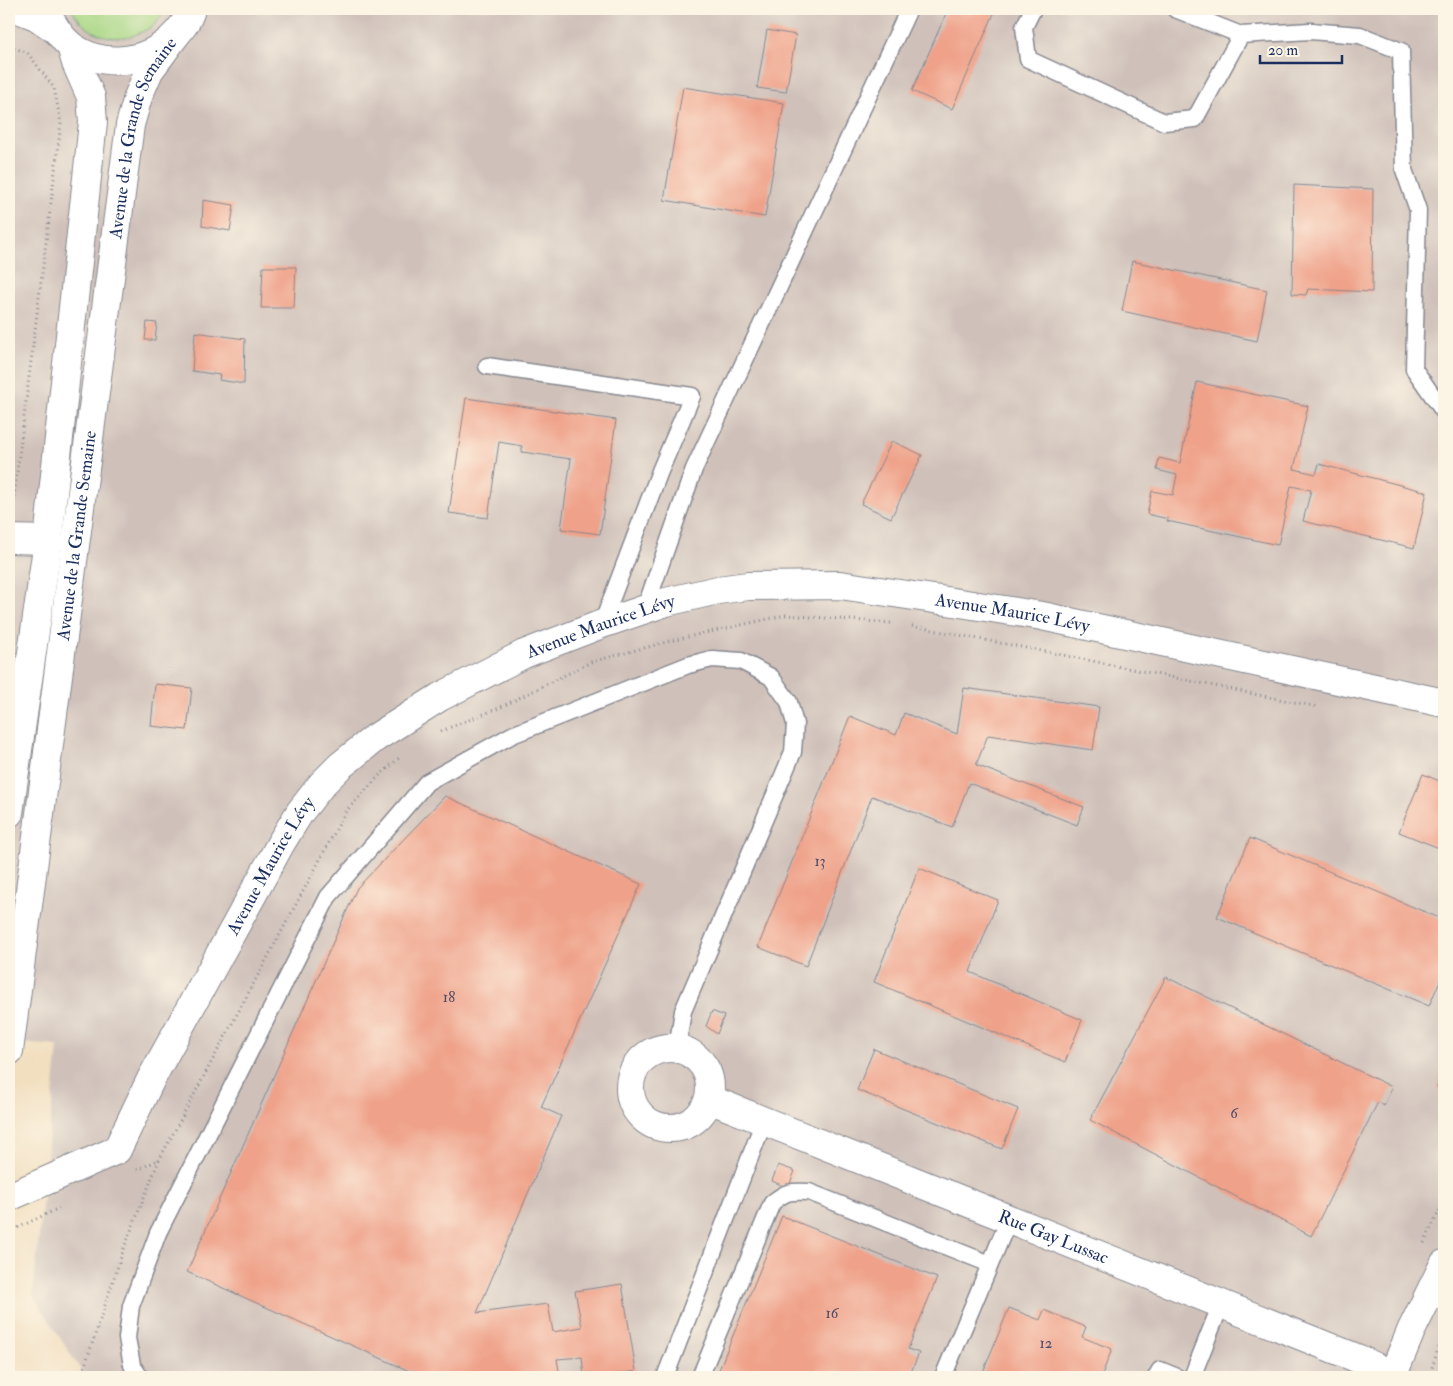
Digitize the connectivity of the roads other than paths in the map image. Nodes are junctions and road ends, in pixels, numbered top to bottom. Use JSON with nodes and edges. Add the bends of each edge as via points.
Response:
{"nodes":[{"id":1,"x":18,"y":9,"type":"edge"},
{"id":2,"x":909,"y":9,"type":"edge"},
{"id":3,"x":1033,"y":9,"type":"edge"},
{"id":4,"x":1175,"y":9,"type":"edge"},
{"id":5,"x":185,"y":20,"type":"edge"},
{"id":6,"x":57,"y":28,"type":"edge"},
{"id":7,"x":1240,"y":35,"type":"junction"},
{"id":8,"x":488,"y":366,"type":"dead end"},
{"id":9,"x":1444,"y":412,"type":"edge"},
{"id":10,"x":9,"y":539,"type":"edge"},
{"id":11,"x":48,"y":540,"type":"junction"},
{"id":12,"x":646,"y":609,"type":"junction"},
{"id":13,"x":602,"y":624,"type":"junction"},
{"id":14,"x":1444,"y":703,"type":"edge"},
{"id":15,"x":9,"y":813,"type":"edge"},
{"id":16,"x":677,"y":1048,"type":"junction"},
{"id":17,"x":9,"y":1051,"type":"edge"},
{"id":18,"x":709,"y":1099,"type":"junction"},
{"id":19,"x":764,"y":1121,"type":"junction"},
{"id":20,"x":9,"y":1197,"type":"edge"},
{"id":21,"x":1009,"y":1219,"type":"junction"},
{"id":22,"x":990,"y":1264,"type":"junction"},
{"id":23,"x":1444,"y":1264,"type":"edge"},
{"id":24,"x":1221,"y":1304,"type":"junction"},
{"id":25,"x":140,"y":1377,"type":"edge"},
{"id":26,"x":665,"y":1377,"type":"edge"},
{"id":27,"x":700,"y":1377,"type":"edge"},
{"id":28,"x":943,"y":1377,"type":"edge"},
{"id":29,"x":1156,"y":1377,"type":"edge"},
{"id":30,"x":1177,"y":1377,"type":"edge"},
{"id":31,"x":1192,"y":1377,"type":"edge"},
{"id":32,"x":1394,"y":1377,"type":"edge"}],
"edges":[{"from":1,"to":6,"type":"street"},
{"from":2,"to":12,"type":"lane","via":[[694,469]]},
{"from":3,"to":7,"type":"lane","via":[[1024,27],[1028,59],[1164,122],[1194,119]]},
{"from":4,"to":7,"type":"lane"},
{"from":5,"to":6,"type":"street","via":[[161,48],[139,58],[116,61],[92,57]]},
{"from":5,"to":17,"type":"street","name":"Avenue de la Grande Semaine","via":[[149,71],[130,125]]},
{"from":6,"to":11,"type":"street","name":"Avenue de la Grande Semaine","via":[[91,97],[93,122]]},
{"from":7,"to":9,"type":"lane","via":[[1310,31],[1360,35],[1401,51],[1404,170],[1418,210],[1414,369]]},
{"from":8,"to":13,"type":"lane","via":[[692,396]]},
{"from":10,"to":11,"type":"street"},
{"from":11,"to":15,"type":"street","name":"Avenue de la Grande Semaine"},
{"from":12,"to":13,"type":"street","name":"Avenue Maurice Lévy"},
{"from":12,"to":14,"type":"street","name":"Avenue Maurice Lévy","via":[[718,590],[748,586],[840,585],[1042,616]]},
{"from":13,"to":20,"type":"street","name":"Avenue Maurice Lévy","via":[[524,654],[440,697],[375,738],[340,766],[300,812],[281,843],[151,1079],[117,1150]]},
{"from":16,"to":18,"type":"street","via":[[700,1061],[708,1073]]},
{"from":16,"to":18,"type":"street","via":[[663,1048],[640,1060],[629,1085],[635,1110],[656,1127],[669,1129],[694,1121],[704,1111]]},
{"from":16,"to":25,"type":"lane","via":[[683,1011],[794,752],[795,724],[789,702],[770,677],[741,661],[712,659],[688,665],[512,735],[427,782],[328,897],[158,1233],[131,1306],[127,1338],[132,1365]]},
{"from":18,"to":19,"type":"street","name":"Rue Gay Lussac"},
{"from":19,"to":21,"type":"street","name":"Rue Gay Lussac"},
{"from":19,"to":26,"type":"lane"},
{"from":21,"to":22,"type":"lane"},
{"from":21,"to":24,"type":"street","name":"Rue Gay Lussac"},
{"from":22,"to":27,"type":"lane","via":[[809,1192],[792,1191],[781,1195],[772,1203]]},
{"from":22,"to":28,"type":"lane"},
{"from":23,"to":32,"type":"street","via":[[1411,1331]]},
{"from":24,"to":31,"type":"lane"},
{"from":24,"to":32,"type":"street","name":"Rue Gay Lussac","via":[[1359,1359]]},
{"from":29,"to":30,"type":"lane","via":[[1160,1370]]}]}
